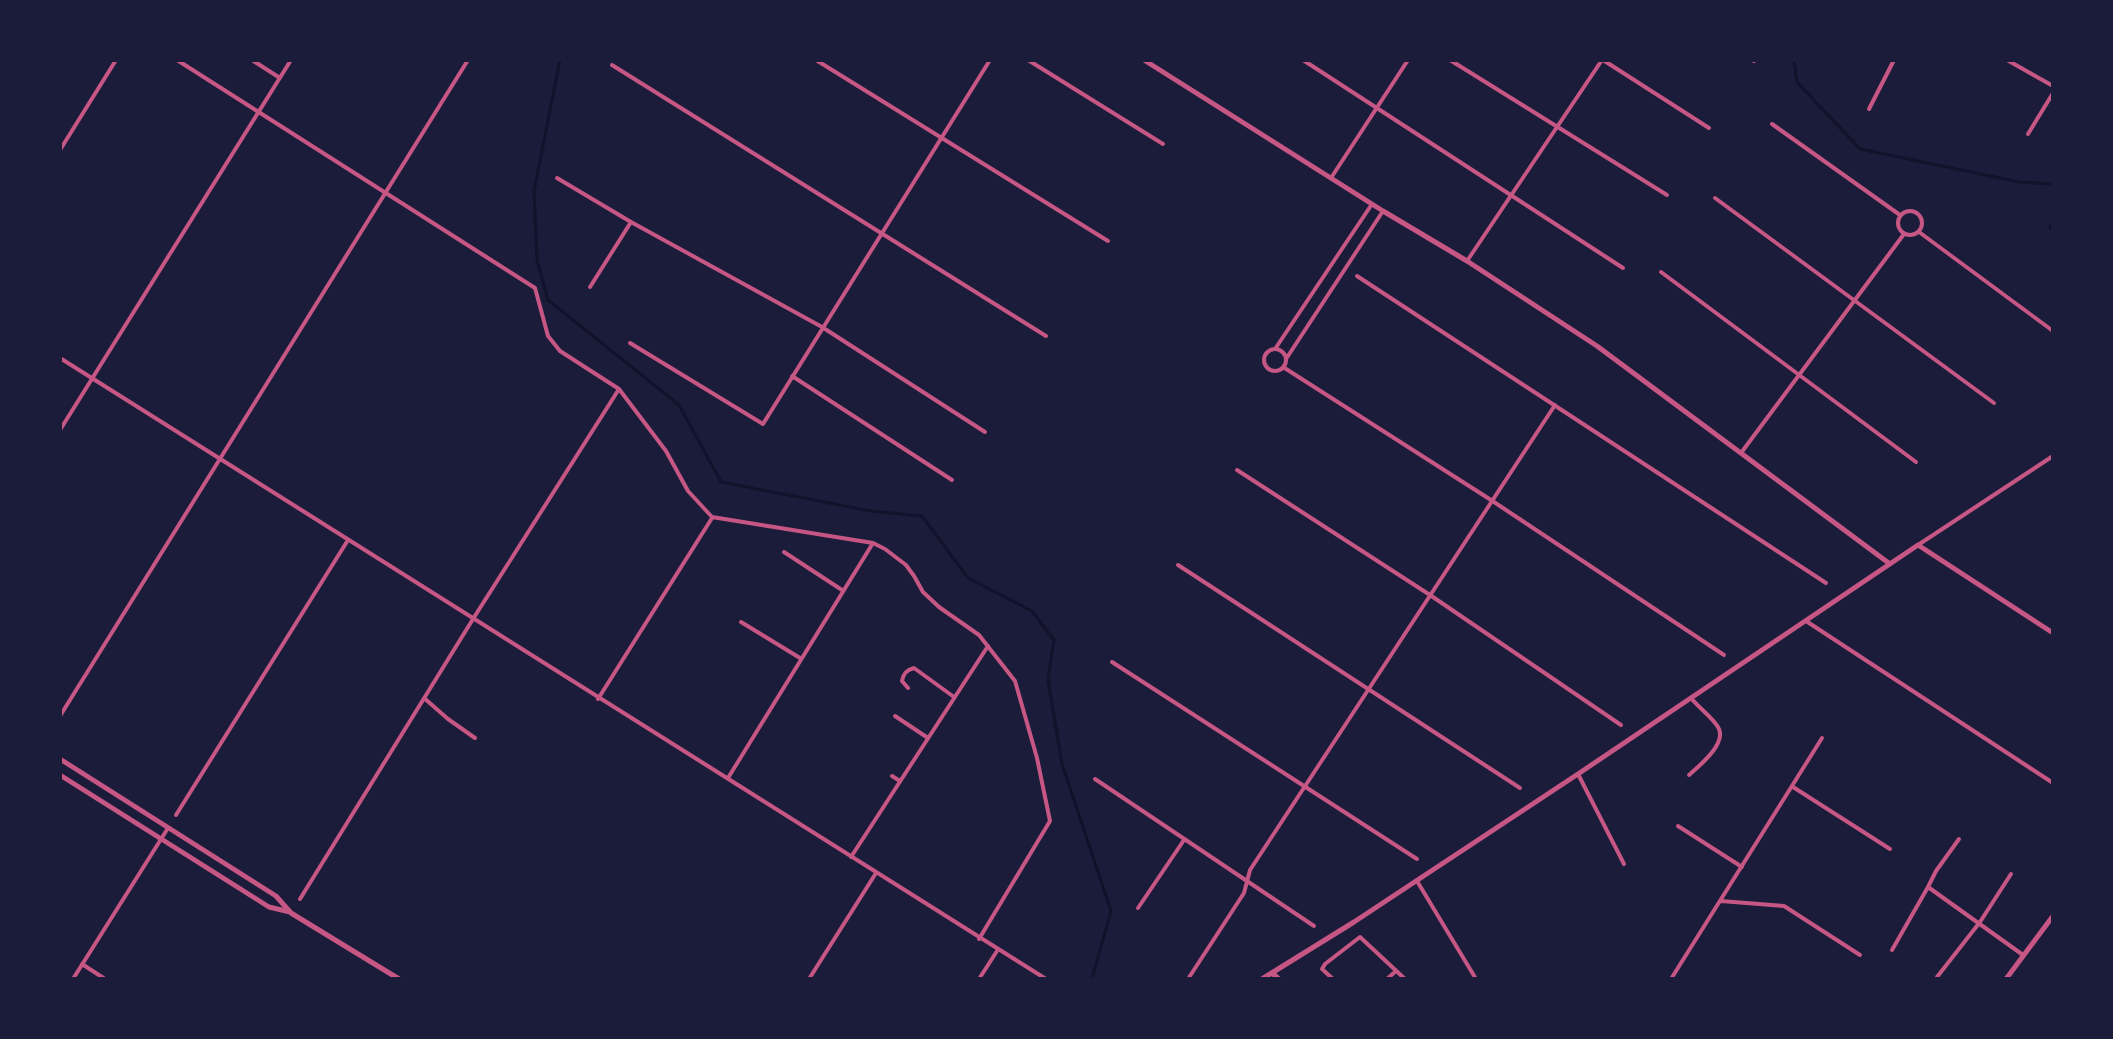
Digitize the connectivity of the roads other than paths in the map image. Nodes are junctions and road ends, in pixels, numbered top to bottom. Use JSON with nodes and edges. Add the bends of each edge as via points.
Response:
{"nodes":[{"id":1,"x":116,"y":60,"type":"edge"},
{"id":2,"x":177,"y":60,"type":"edge"},
{"id":3,"x":252,"y":60,"type":"edge"},
{"id":4,"x":291,"y":60,"type":"edge"},
{"id":5,"x":468,"y":60,"type":"edge"},
{"id":6,"x":816,"y":60,"type":"edge"},
{"id":7,"x":990,"y":60,"type":"edge"},
{"id":8,"x":1028,"y":60,"type":"edge"},
{"id":9,"x":1144,"y":60,"type":"edge"},
{"id":10,"x":1303,"y":60,"type":"edge"},
{"id":11,"x":1408,"y":60,"type":"edge"},
{"id":12,"x":1450,"y":60,"type":"edge"},
{"id":13,"x":1602,"y":60,"type":"edge"},
{"id":14,"x":1894,"y":60,"type":"edge"},
{"id":15,"x":2007,"y":60,"type":"edge"},
{"id":16,"x":612,"y":65,"type":"dead end"},
{"id":17,"x":280,"y":78,"type":"junction"},
{"id":18,"x":2053,"y":86,"type":"edge"},
{"id":19,"x":2053,"y":93,"type":"edge"},
{"id":20,"x":1377,"y":108,"type":"junction"},
{"id":21,"x":1869,"y":109,"type":"dead end"},
{"id":22,"x":259,"y":112,"type":"junction"},
{"id":23,"x":1772,"y":124,"type":"dead end"},
{"id":24,"x":1558,"y":127,"type":"junction"},
{"id":25,"x":1709,"y":128,"type":"dead end"},
{"id":26,"x":2028,"y":134,"type":"dead end"},
{"id":27,"x":942,"y":139,"type":"junction"},
{"id":28,"x":1163,"y":144,"type":"dead end"},
{"id":29,"x":60,"y":150,"type":"edge"},
{"id":30,"x":557,"y":178,"type":"dead end"},
{"id":31,"x":1331,"y":178,"type":"junction"},
{"id":32,"x":386,"y":192,"type":"junction"},
{"id":33,"x":1667,"y":195,"type":"dead end"},
{"id":34,"x":1511,"y":196,"type":"junction"},
{"id":35,"x":1715,"y":198,"type":"dead end"},
{"id":36,"x":1372,"y":204,"type":"junction"},
{"id":37,"x":1383,"y":211,"type":"junction"},
{"id":38,"x":1900,"y":215,"type":"junction"},
{"id":39,"x":631,"y":222,"type":"junction"},
{"id":40,"x":1919,"y":232,"type":"junction"},
{"id":41,"x":882,"y":233,"type":"junction"},
{"id":42,"x":1904,"y":234,"type":"junction"},
{"id":43,"x":1108,"y":241,"type":"dead end"},
{"id":44,"x":1467,"y":261,"type":"junction"},
{"id":45,"x":1623,"y":268,"type":"dead end"},
{"id":46,"x":1661,"y":272,"type":"dead end"},
{"id":47,"x":1357,"y":276,"type":"dead end"},
{"id":48,"x":590,"y":287,"type":"dead end"},
{"id":49,"x":1854,"y":300,"type":"junction"},
{"id":50,"x":822,"y":327,"type":"junction"},
{"id":51,"x":2053,"y":331,"type":"edge"},
{"id":52,"x":1046,"y":336,"type":"dead end"},
{"id":53,"x":630,"y":343,"type":"dead end"},
{"id":54,"x":1275,"y":349,"type":"junction"},
{"id":55,"x":60,"y":358,"type":"edge"},
{"id":56,"x":1286,"y":359,"type":"junction"},
{"id":57,"x":1283,"y":367,"type":"junction"},
{"id":58,"x":1798,"y":374,"type":"junction"},
{"id":59,"x":792,"y":376,"type":"junction"},
{"id":60,"x":92,"y":378,"type":"junction"},
{"id":61,"x":619,"y":389,"type":"junction"},
{"id":62,"x":1994,"y":403,"type":"dead end"},
{"id":63,"x":1555,"y":405,"type":"junction"},
{"id":64,"x":60,"y":430,"type":"edge"},
{"id":65,"x":985,"y":432,"type":"dead end"},
{"id":66,"x":1741,"y":453,"type":"junction"},
{"id":67,"x":2053,"y":456,"type":"edge"},
{"id":68,"x":220,"y":458,"type":"junction"},
{"id":69,"x":1916,"y":462,"type":"dead end"},
{"id":70,"x":1237,"y":470,"type":"dead end"},
{"id":71,"x":952,"y":480,"type":"dead end"},
{"id":72,"x":1491,"y":500,"type":"junction"},
{"id":73,"x":712,"y":517,"type":"junction"},
{"id":74,"x":348,"y":540,"type":"junction"},
{"id":75,"x":873,"y":543,"type":"junction"},
{"id":76,"x":1918,"y":545,"type":"junction"},
{"id":77,"x":784,"y":552,"type":"dead end"},
{"id":78,"x":1890,"y":564,"type":"junction"},
{"id":79,"x":1178,"y":565,"type":"dead end"},
{"id":80,"x":1826,"y":583,"type":"dead end"},
{"id":81,"x":843,"y":591,"type":"junction"},
{"id":82,"x":1430,"y":595,"type":"junction"},
{"id":83,"x":473,"y":619,"type":"junction"},
{"id":84,"x":1806,"y":621,"type":"junction"},
{"id":85,"x":741,"y":622,"type":"dead end"},
{"id":86,"x":2053,"y":633,"type":"edge"},
{"id":87,"x":988,"y":646,"type":"junction"},
{"id":88,"x":1724,"y":655,"type":"dead end"},
{"id":89,"x":801,"y":659,"type":"junction"},
{"id":90,"x":1112,"y":662,"type":"dead end"},
{"id":91,"x":908,"y":688,"type":"dead end"},
{"id":92,"x":1369,"y":690,"type":"junction"},
{"id":93,"x":424,"y":698,"type":"junction"},
{"id":94,"x":955,"y":698,"type":"junction"},
{"id":95,"x":1691,"y":698,"type":"junction"},
{"id":96,"x":598,"y":699,"type":"junction"},
{"id":97,"x":60,"y":716,"type":"edge"},
{"id":98,"x":895,"y":716,"type":"dead end"},
{"id":99,"x":1621,"y":725,"type":"dead end"},
{"id":100,"x":475,"y":738,"type":"dead end"},
{"id":101,"x":928,"y":738,"type":"junction"},
{"id":102,"x":1822,"y":738,"type":"dead end"},
{"id":103,"x":60,"y":759,"type":"edge"},
{"id":104,"x":1578,"y":774,"type":"junction"},
{"id":105,"x":60,"y":775,"type":"edge"},
{"id":106,"x":1689,"y":775,"type":"dead end"},
{"id":107,"x":892,"y":776,"type":"dead end"},
{"id":108,"x":728,"y":778,"type":"junction"},
{"id":109,"x":1095,"y":779,"type":"dead end"},
{"id":110,"x":900,"y":781,"type":"junction"},
{"id":111,"x":2053,"y":783,"type":"edge"},
{"id":112,"x":1305,"y":785,"type":"junction"},
{"id":113,"x":1793,"y":787,"type":"junction"},
{"id":114,"x":1520,"y":788,"type":"dead end"},
{"id":115,"x":176,"y":815,"type":"dead end"},
{"id":116,"x":1678,"y":826,"type":"dead end"},
{"id":117,"x":168,"y":828,"type":"junction"},
{"id":118,"x":161,"y":839,"type":"junction"},
{"id":119,"x":1959,"y":839,"type":"dead end"},
{"id":120,"x":1184,"y":840,"type":"junction"},
{"id":121,"x":1890,"y":849,"type":"dead end"},
{"id":122,"x":851,"y":857,"type":"junction"},
{"id":123,"x":1417,"y":859,"type":"dead end"},
{"id":124,"x":1624,"y":864,"type":"dead end"},
{"id":125,"x":1742,"y":867,"type":"junction"},
{"id":126,"x":876,"y":872,"type":"junction"},
{"id":127,"x":2011,"y":874,"type":"dead end"},
{"id":128,"x":1249,"y":881,"type":"junction"},
{"id":129,"x":1417,"y":881,"type":"junction"},
{"id":130,"x":1928,"y":887,"type":"junction"},
{"id":131,"x":300,"y":899,"type":"dead end"},
{"id":132,"x":1721,"y":901,"type":"junction"},
{"id":133,"x":1138,"y":908,"type":"dead end"},
{"id":134,"x":291,"y":913,"type":"junction"},
{"id":135,"x":2053,"y":916,"type":"edge"},
{"id":136,"x":1980,"y":922,"type":"junction"},
{"id":137,"x":1314,"y":926,"type":"dead end"},
{"id":138,"x":979,"y":939,"type":"junction"},
{"id":139,"x":998,"y":950,"type":"junction"},
{"id":140,"x":1892,"y":950,"type":"dead end"},
{"id":141,"x":1860,"y":955,"type":"dead end"},
{"id":142,"x":2023,"y":955,"type":"junction"},
{"id":143,"x":82,"y":964,"type":"junction"},
{"id":144,"x":1396,"y":971,"type":"junction"},
{"id":145,"x":1272,"y":973,"type":"junction"},
{"id":146,"x":392,"y":977,"type":"edge"},
{"id":147,"x":1937,"y":977,"type":"dead end"},
{"id":148,"x":73,"y":979,"type":"edge"},
{"id":149,"x":105,"y":979,"type":"edge"},
{"id":150,"x":399,"y":979,"type":"edge"},
{"id":151,"x":809,"y":979,"type":"edge"},
{"id":152,"x":979,"y":979,"type":"edge"},
{"id":153,"x":1046,"y":979,"type":"edge"},
{"id":154,"x":1188,"y":979,"type":"edge"},
{"id":155,"x":1262,"y":979,"type":"edge"},
{"id":156,"x":1279,"y":979,"type":"edge"},
{"id":157,"x":1333,"y":979,"type":"edge"},
{"id":158,"x":1387,"y":979,"type":"edge"},
{"id":159,"x":1405,"y":979,"type":"edge"},
{"id":160,"x":1476,"y":979,"type":"edge"},
{"id":161,"x":1671,"y":979,"type":"edge"},
{"id":162,"x":2006,"y":979,"type":"edge"}],
"edges":[{"from":1,"to":29,"type":"street"},
{"from":2,"to":22,"type":"street"},
{"from":3,"to":17,"type":"street"},
{"from":4,"to":17,"type":"street"},
{"from":5,"to":32,"type":"street"},
{"from":6,"to":27,"type":"street"},
{"from":7,"to":27,"type":"street"},
{"from":8,"to":28,"type":"street"},
{"from":9,"to":31,"type":"street"},
{"from":10,"to":20,"type":"street"},
{"from":11,"to":20,"type":"street"},
{"from":12,"to":24,"type":"street"},
{"from":13,"to":24,"type":"street"},
{"from":13,"to":25,"type":"street"},
{"from":14,"to":21,"type":"street"},
{"from":15,"to":18,"type":"street"},
{"from":16,"to":41,"type":"street"},
{"from":17,"to":22,"type":"street"},
{"from":19,"to":26,"type":"street"},
{"from":20,"to":31,"type":"street"},
{"from":20,"to":34,"type":"street"},
{"from":22,"to":32,"type":"street"},
{"from":22,"to":60,"type":"street"},
{"from":23,"to":38,"type":"street"},
{"from":24,"to":33,"type":"street"},
{"from":24,"to":34,"type":"street"},
{"from":27,"to":41,"type":"street"},
{"from":27,"to":43,"type":"street"},
{"from":30,"to":39,"type":"street"},
{"from":31,"to":36,"type":"street"},
{"from":32,"to":61,"type":"street","via":[[535,288],[548,336],[560,351]]},
{"from":32,"to":68,"type":"street"},
{"from":34,"to":44,"type":"street"},
{"from":34,"to":45,"type":"street"},
{"from":35,"to":49,"type":"street"},
{"from":36,"to":37,"type":"street"},
{"from":36,"to":54,"type":"street"},
{"from":37,"to":44,"type":"street"},
{"from":37,"to":56,"type":"street"},
{"from":38,"to":40,"type":"street","via":[[1918,213],[1923,224]]},
{"from":38,"to":42,"type":"street"},
{"from":39,"to":48,"type":"street"},
{"from":39,"to":50,"type":"street"},
{"from":40,"to":42,"type":"street"},
{"from":40,"to":51,"type":"street"},
{"from":41,"to":50,"type":"street"},
{"from":41,"to":52,"type":"street"},
{"from":42,"to":49,"type":"street"},
{"from":44,"to":66,"type":"street","via":[[1597,346]]},
{"from":46,"to":58,"type":"street"},
{"from":47,"to":63,"type":"street"},
{"from":49,"to":58,"type":"street"},
{"from":49,"to":62,"type":"street"},
{"from":50,"to":59,"type":"street"},
{"from":50,"to":65,"type":"street"},
{"from":53,"to":59,"type":"street","via":[[763,424]]},
{"from":54,"to":56,"type":"street"},
{"from":54,"to":57,"type":"street","via":[[1267,353],[1265,364],[1273,371]]},
{"from":55,"to":60,"type":"street"},
{"from":56,"to":57,"type":"street"},
{"from":57,"to":72,"type":"street"},
{"from":58,"to":66,"type":"street"},
{"from":58,"to":69,"type":"street"},
{"from":59,"to":71,"type":"street"},
{"from":60,"to":64,"type":"street"},
{"from":60,"to":68,"type":"street"},
{"from":61,"to":73,"type":"street","via":[[666,451],[688,491]]},
{"from":61,"to":83,"type":"street"},
{"from":63,"to":72,"type":"street"},
{"from":63,"to":80,"type":"street"},
{"from":66,"to":78,"type":"street"},
{"from":67,"to":76,"type":"street"},
{"from":68,"to":74,"type":"street"},
{"from":68,"to":97,"type":"street"},
{"from":70,"to":82,"type":"street"},
{"from":72,"to":82,"type":"street"},
{"from":72,"to":88,"type":"street"},
{"from":73,"to":75,"type":"street"},
{"from":73,"to":96,"type":"street"},
{"from":74,"to":83,"type":"street"},
{"from":74,"to":115,"type":"street"},
{"from":75,"to":81,"type":"street"},
{"from":75,"to":87,"type":"street","via":[[906,565],[923,592]]},
{"from":76,"to":78,"type":"street"},
{"from":76,"to":86,"type":"street"},
{"from":77,"to":81,"type":"street"},
{"from":78,"to":84,"type":"street"},
{"from":79,"to":92,"type":"street"},
{"from":81,"to":89,"type":"street"},
{"from":82,"to":92,"type":"street"},
{"from":82,"to":99,"type":"street"},
{"from":83,"to":93,"type":"street"},
{"from":83,"to":96,"type":"street"},
{"from":84,"to":95,"type":"street"},
{"from":84,"to":111,"type":"street"},
{"from":85,"to":89,"type":"street"},
{"from":87,"to":94,"type":"street"},
{"from":87,"to":138,"type":"street","via":[[1015,681],[1050,821]]},
{"from":89,"to":108,"type":"street"},
{"from":90,"to":112,"type":"street"},
{"from":91,"to":94,"type":"street","via":[[903,676],[914,668]]},
{"from":92,"to":112,"type":"street"},
{"from":92,"to":114,"type":"street"},
{"from":93,"to":100,"type":"street"},
{"from":93,"to":131,"type":"street"},
{"from":94,"to":101,"type":"street"},
{"from":95,"to":104,"type":"street"},
{"from":95,"to":106,"type":"street","via":[[1720,735],[1716,747]]},
{"from":96,"to":108,"type":"street"},
{"from":98,"to":101,"type":"street"},
{"from":101,"to":110,"type":"street"},
{"from":102,"to":113,"type":"street"},
{"from":103,"to":117,"type":"street"},
{"from":104,"to":124,"type":"street"},
{"from":104,"to":129,"type":"street"},
{"from":105,"to":118,"type":"street"},
{"from":107,"to":110,"type":"street"},
{"from":108,"to":122,"type":"street"},
{"from":109,"to":120,"type":"street"},
{"from":110,"to":122,"type":"street"},
{"from":112,"to":123,"type":"street"},
{"from":112,"to":128,"type":"street","via":[[1250,870]]},
{"from":113,"to":121,"type":"street"},
{"from":113,"to":125,"type":"street"},
{"from":116,"to":125,"type":"street"},
{"from":117,"to":118,"type":"street"},
{"from":117,"to":134,"type":"street","via":[[276,896]]},
{"from":118,"to":134,"type":"street","via":[[269,907]]},
{"from":118,"to":143,"type":"street"},
{"from":119,"to":130,"type":"street"},
{"from":120,"to":128,"type":"street"},
{"from":120,"to":133,"type":"street"},
{"from":122,"to":126,"type":"street"},
{"from":125,"to":132,"type":"street"},
{"from":126,"to":138,"type":"street"},
{"from":126,"to":151,"type":"street"},
{"from":127,"to":136,"type":"street"},
{"from":128,"to":137,"type":"street"},
{"from":128,"to":154,"type":"street"},
{"from":129,"to":145,"type":"street"},
{"from":129,"to":160,"type":"street"},
{"from":130,"to":136,"type":"street"},
{"from":130,"to":140,"type":"street"},
{"from":132,"to":141,"type":"street","via":[[1784,906]]},
{"from":132,"to":161,"type":"street"},
{"from":134,"to":146,"type":"street"},
{"from":135,"to":142,"type":"street"},
{"from":136,"to":142,"type":"street"},
{"from":136,"to":147,"type":"street"},
{"from":138,"to":139,"type":"street"},
{"from":139,"to":152,"type":"street"},
{"from":139,"to":153,"type":"street"},
{"from":142,"to":162,"type":"street"},
{"from":143,"to":148,"type":"street"},
{"from":143,"to":149,"type":"street"},
{"from":144,"to":157,"type":"street","via":[[1360,937],[1325,964],[1322,969]]},
{"from":144,"to":158,"type":"street"},
{"from":144,"to":159,"type":"street"},
{"from":145,"to":155,"type":"street"},
{"from":145,"to":156,"type":"street"},
{"from":146,"to":150,"type":"street"}]}
